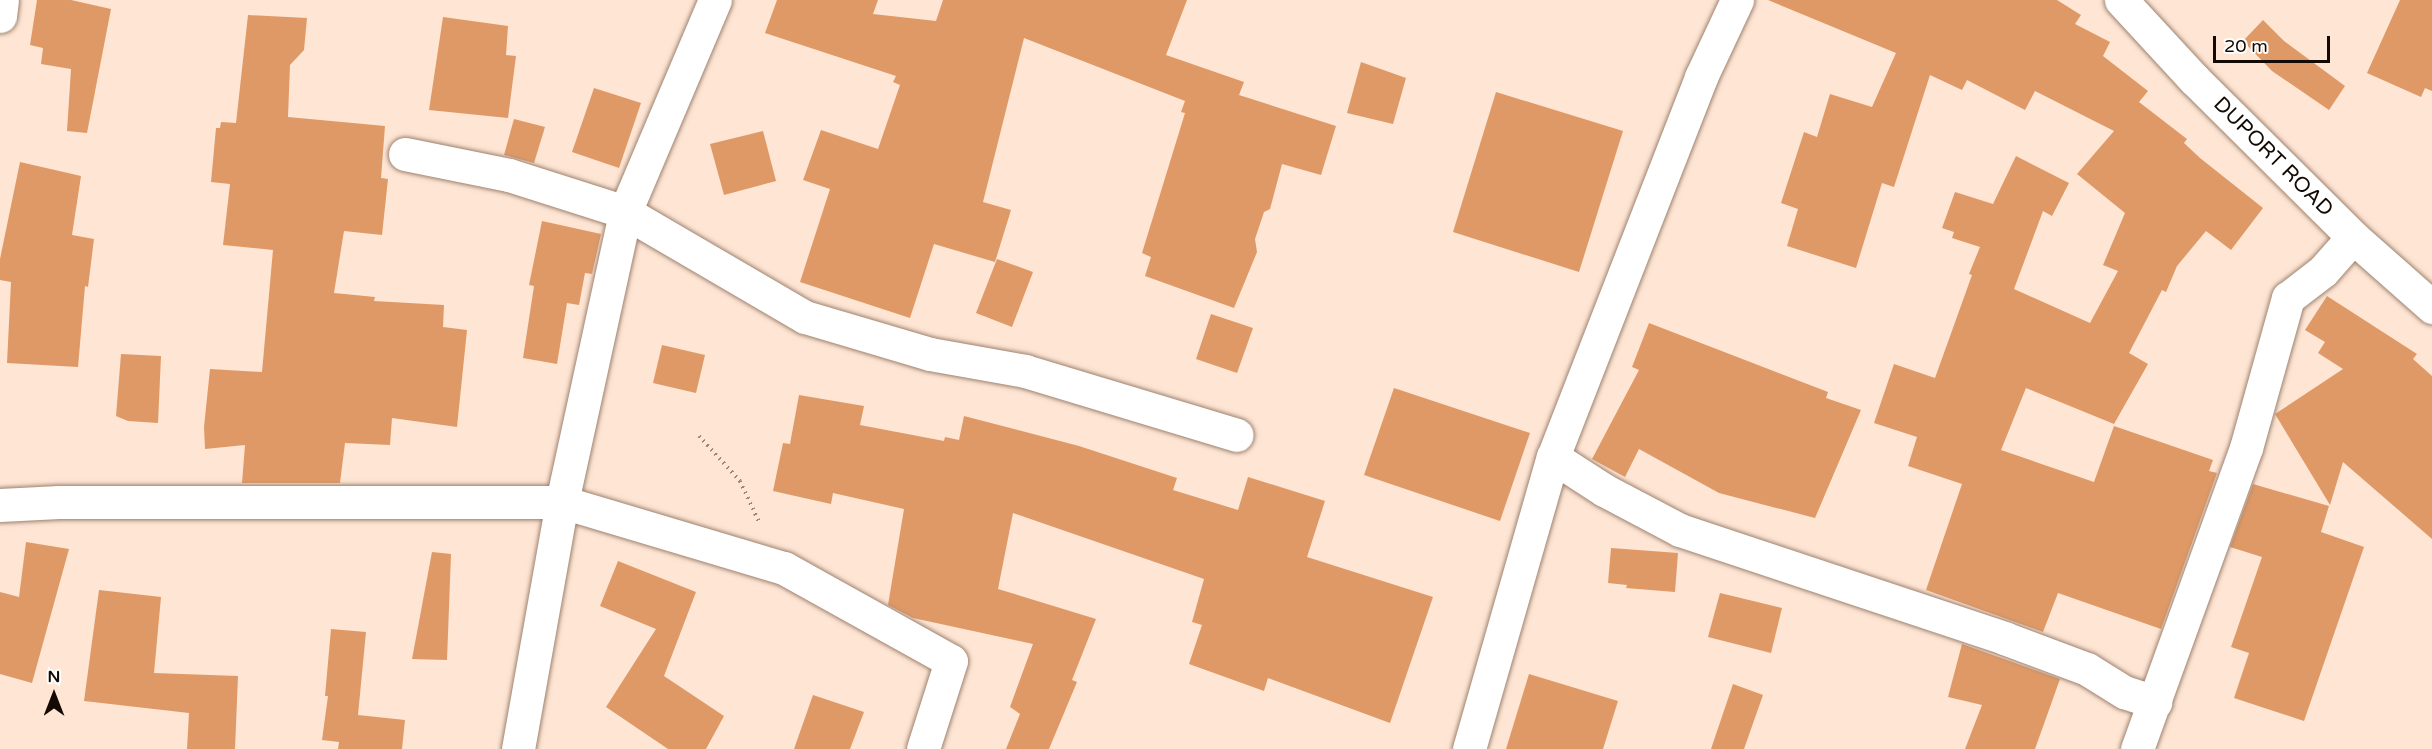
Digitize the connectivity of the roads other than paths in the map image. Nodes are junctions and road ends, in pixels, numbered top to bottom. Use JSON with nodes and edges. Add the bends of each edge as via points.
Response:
{"nodes":[{"id":1,"x":2,"y":0,"type":"edge"},
{"id":2,"x":715,"y":0,"type":"edge"},
{"id":3,"x":1737,"y":0,"type":"edge"},
{"id":4,"x":2121,"y":0,"type":"edge"},
{"id":5,"x":0,"y":16,"type":"edge"},
{"id":6,"x":405,"y":153,"type":"dead end"},
{"id":7,"x":625,"y":212,"type":"junction"},
{"id":8,"x":2352,"y":237,"type":"junction"},
{"id":9,"x":2432,"y":307,"type":"edge"},
{"id":10,"x":1237,"y":435,"type":"dead end"},
{"id":11,"x":1553,"y":457,"type":"junction"},
{"id":12,"x":562,"y":502,"type":"junction"},
{"id":13,"x":0,"y":505,"type":"edge"},
{"id":14,"x":2155,"y":702,"type":"junction"},
{"id":15,"x":518,"y":749,"type":"edge"},
{"id":16,"x":923,"y":749,"type":"edge"},
{"id":17,"x":1469,"y":749,"type":"edge"},
{"id":18,"x":2137,"y":749,"type":"edge"}],
"edges":[{"from":1,"to":5,"type":"street"},
{"from":2,"to":7,"type":"street"},
{"from":3,"to":11,"type":"street","via":[[1701,77]]},
{"from":4,"to":8,"type":"street","name":"DUPORT ROAD"},
{"from":6,"to":7,"type":"street","via":[[509,175]]},
{"from":7,"to":10,"type":"street","via":[[805,317],[930,354],[1025,371]]},
{"from":7,"to":12,"type":"street"},
{"from":8,"to":9,"type":"street","name":"DUPORT ROAD"},
{"from":8,"to":14,"type":"street","via":[[2323,271],[2289,298],[2247,448]]},
{"from":11,"to":14,"type":"street","via":[[1604,490],[1680,530],[2004,638],[2087,669],[2124,692]]},
{"from":11,"to":17,"type":"street"},
{"from":12,"to":13,"type":"street"},
{"from":12,"to":15,"type":"street"},
{"from":12,"to":16,"type":"street","via":[[784,568],[951,661]]},
{"from":14,"to":18,"type":"street"}]}
